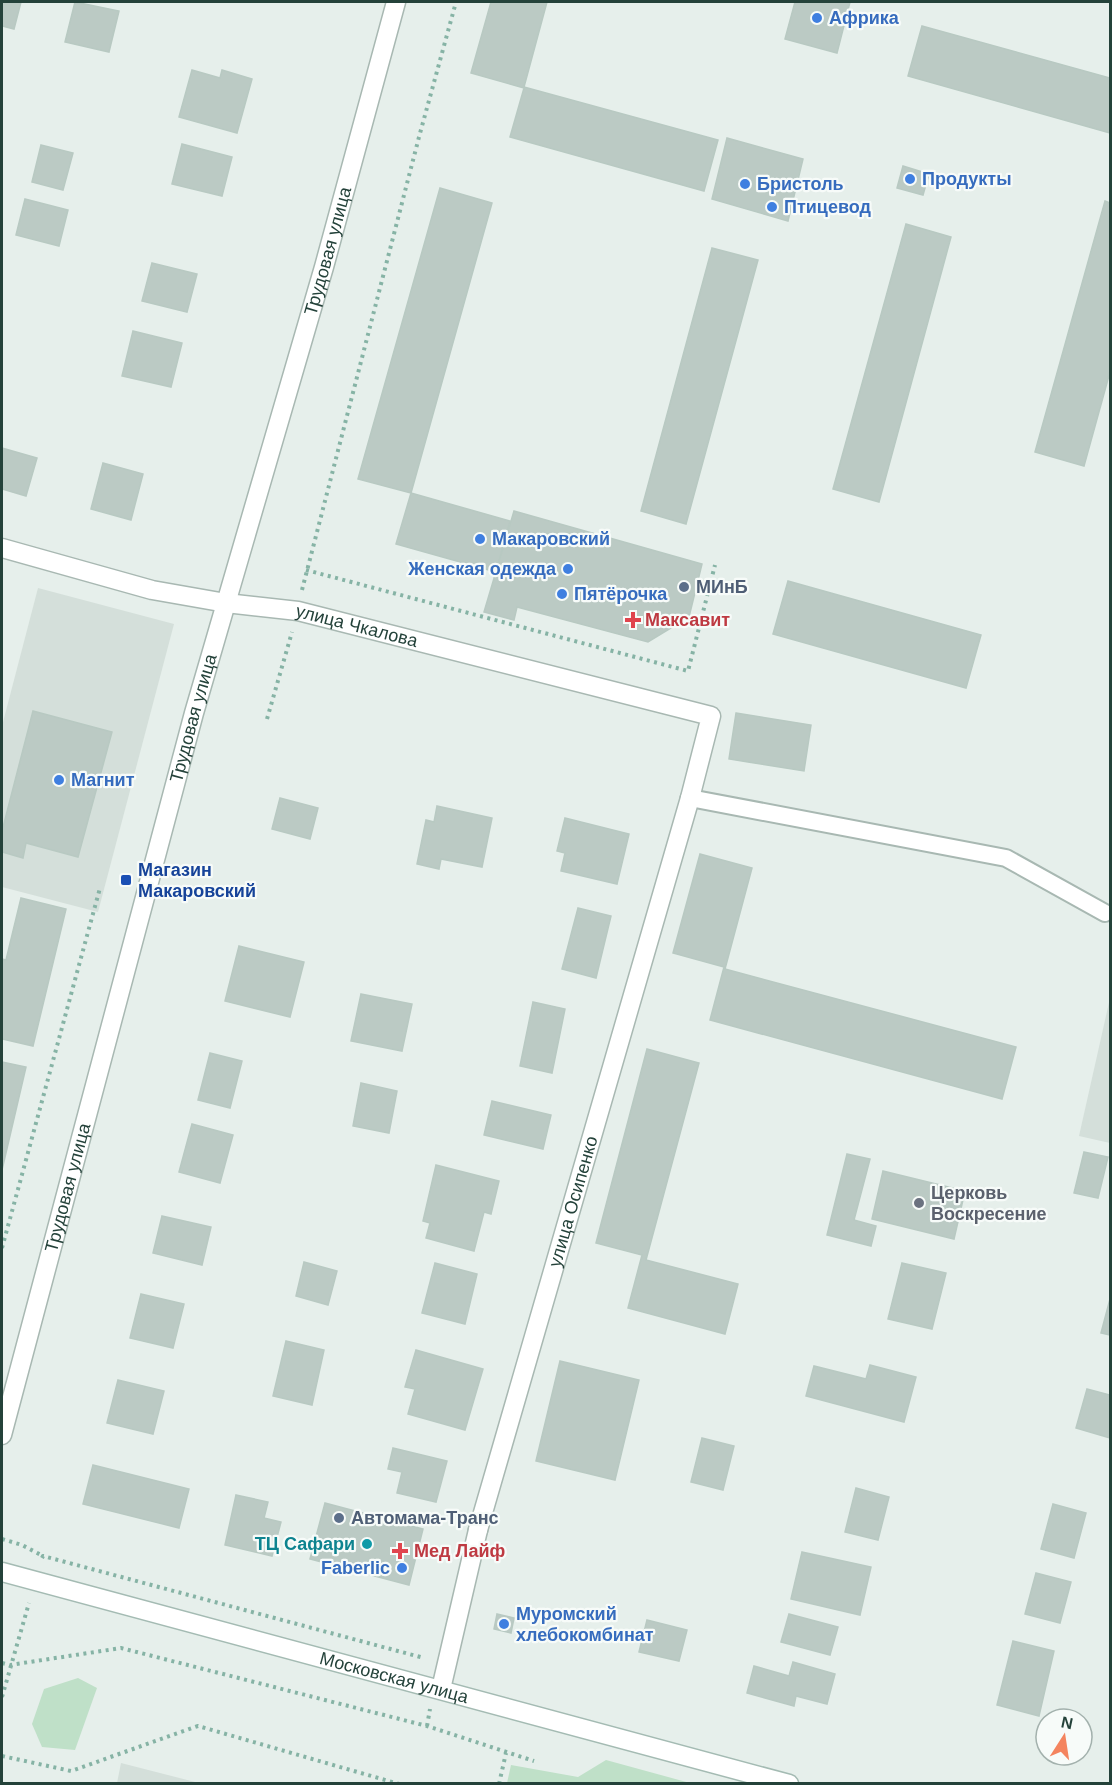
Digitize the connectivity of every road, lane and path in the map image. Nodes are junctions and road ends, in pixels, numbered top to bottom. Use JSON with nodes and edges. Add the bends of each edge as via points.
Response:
{"nodes":[{"id":1,"x":396,"y":2,"type":"edge"},
{"id":2,"x":456,"y":2,"type":"edge"},
{"id":3,"x":2,"y":548,"type":"edge"},
{"id":4,"x":715,"y":565,"type":"dead end"},
{"id":5,"x":306,"y":570,"type":"junction"},
{"id":6,"x":226,"y":603,"type":"junction"},
{"id":7,"x":298,"y":611,"type":"junction"},
{"id":8,"x":711,"y":716,"type":"joint"},
{"id":9,"x":267,"y":719,"type":"dead end"},
{"id":10,"x":690,"y":798,"type":"junction"},
{"id":11,"x":100,"y":888,"type":"dead end"},
{"id":12,"x":1105,"y":913,"type":"dead end"},
{"id":13,"x":2,"y":1248,"type":"edge"},
{"id":14,"x":2,"y":1435,"type":"edge"},
{"id":15,"x":2,"y":1539,"type":"edge"},
{"id":16,"x":43,"y":1556,"type":"dead end"},
{"id":17,"x":2,"y":1572,"type":"edge"},
{"id":18,"x":2,"y":1663,"type":"edge"},
{"id":19,"x":10,"y":1665,"type":"junction"},
{"id":20,"x":441,"y":1689,"type":"junction"},
{"id":21,"x":2,"y":1697,"type":"edge"},
{"id":22,"x":506,"y":1753,"type":"junction"},
{"id":23,"x":2,"y":1756,"type":"edge"},
{"id":24,"x":534,"y":1761,"type":"dead end"},
{"id":25,"x":399,"y":1784,"type":"edge"},
{"id":26,"x":499,"y":1784,"type":"edge"},
{"id":27,"x":789,"y":1784,"type":"edge"}],
"edges":[{"from":1,"to":6,"type":"street","name":"Трудовая улица"},
{"from":2,"to":5,"type":"path"},
{"from":3,"to":6,"type":"street","name":"улица Чкалова","via":[[152,590]]},
{"from":4,"to":5,"type":"path","via":[[688,671]]},
{"from":5,"to":7,"type":"path"},
{"from":6,"to":7,"type":"street","name":"улица Чкалова"},
{"from":6,"to":14,"type":"street","name":"Трудовая улица"},
{"from":7,"to":8,"type":"street","name":"улица Чкалова"},
{"from":7,"to":9,"type":"path"},
{"from":8,"to":10,"type":"street","name":"улица Осипенко"},
{"from":10,"to":12,"type":"lane","via":[[1006,858]]},
{"from":10,"to":20,"type":"street","name":"улица Осипенко","via":[[478,1530]]},
{"from":11,"to":13,"type":"path"},
{"from":15,"to":16,"type":"path"},
{"from":17,"to":20,"type":"street","name":"Московская улица"},
{"from":18,"to":19,"type":"path"},
{"from":19,"to":21,"type":"path"},
{"from":19,"to":22,"type":"path","via":[[121,1648],[427,1726]]},
{"from":20,"to":27,"type":"street","name":"Московская улица"},
{"from":22,"to":24,"type":"path"},
{"from":22,"to":26,"type":"path"},
{"from":23,"to":25,"type":"path","via":[[71,1771],[198,1726]]}]}
